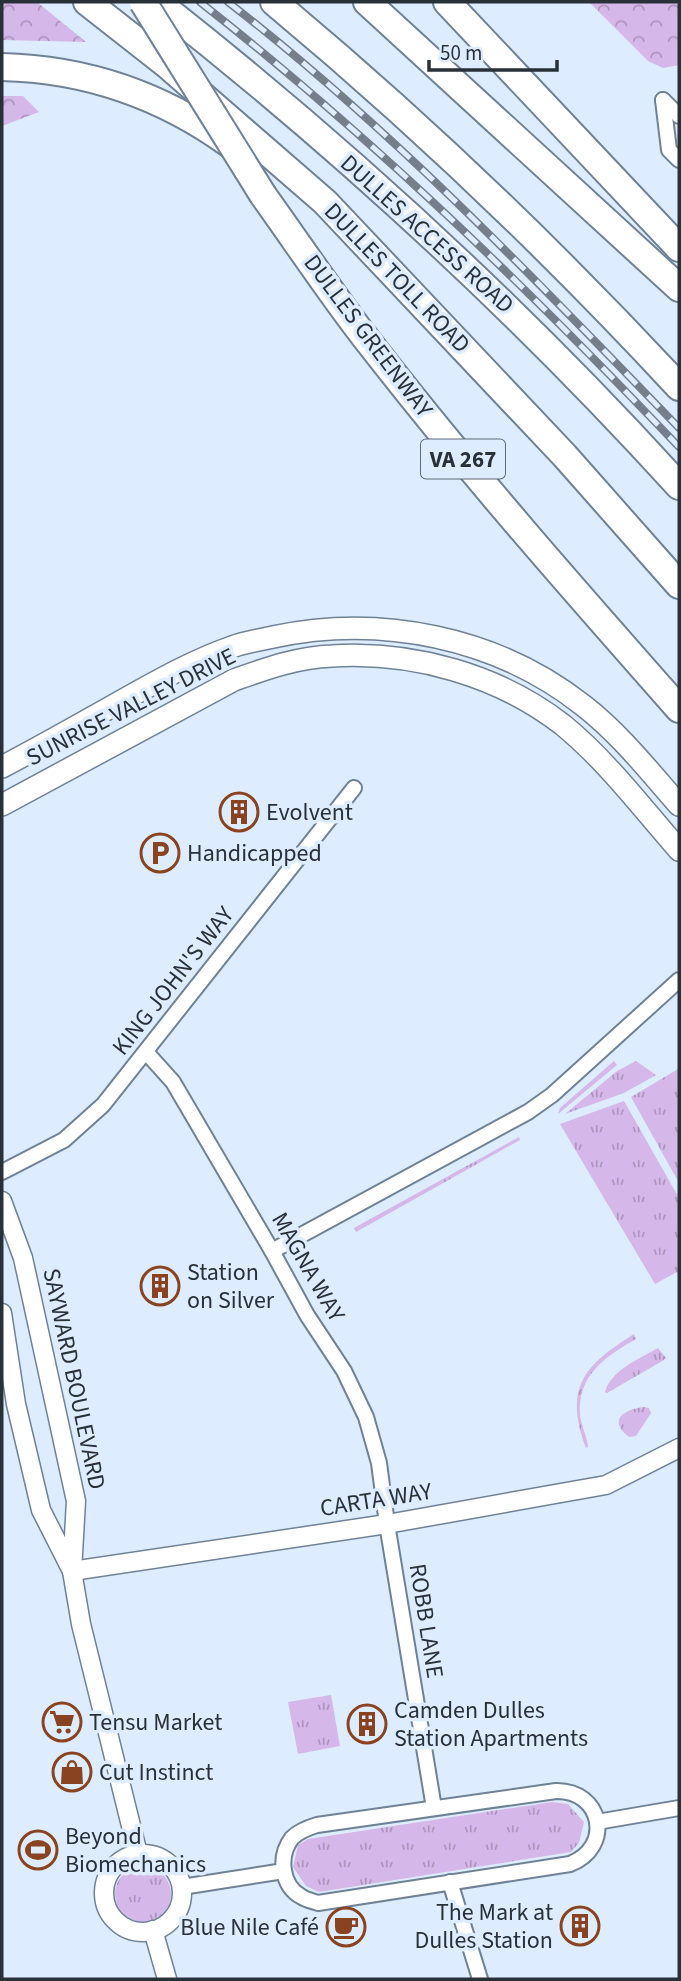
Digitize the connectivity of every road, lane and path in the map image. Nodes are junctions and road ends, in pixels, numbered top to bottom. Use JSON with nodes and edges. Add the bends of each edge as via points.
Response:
{"nodes":[{"id":1,"x":87,"y":2,"type":"edge"},
{"id":2,"x":144,"y":2,"type":"edge"},
{"id":3,"x":157,"y":2,"type":"edge"},
{"id":4,"x":274,"y":2,"type":"edge"},
{"id":5,"x":367,"y":2,"type":"edge"},
{"id":6,"x":447,"y":2,"type":"edge"},
{"id":7,"x":2,"y":66,"type":"edge"},
{"id":8,"x":679,"y":116,"type":"edge"},
{"id":9,"x":674,"y":155,"type":"edge"},
{"id":10,"x":679,"y":248,"type":"edge"},
{"id":11,"x":392,"y":275,"type":"junction"},
{"id":12,"x":679,"y":288,"type":"edge"},
{"id":13,"x":679,"y":387,"type":"edge"},
{"id":14,"x":679,"y":486,"type":"edge"},
{"id":15,"x":679,"y":585,"type":"edge"},
{"id":16,"x":679,"y":709,"type":"edge"},
{"id":17,"x":2,"y":767,"type":"edge"},
{"id":18,"x":354,"y":788,"type":"dead end"},
{"id":19,"x":2,"y":805,"type":"edge"},
{"id":20,"x":679,"y":805,"type":"edge"},
{"id":21,"x":679,"y":850,"type":"edge"},
{"id":22,"x":679,"y":980,"type":"edge"},
{"id":23,"x":146,"y":1052,"type":"junction"},
{"id":24,"x":2,"y":1172,"type":"edge"},
{"id":25,"x":2,"y":1201,"type":"edge"},
{"id":26,"x":272,"y":1251,"type":"junction"},
{"id":27,"x":2,"y":1313,"type":"edge"},
{"id":28,"x":679,"y":1448,"type":"edge"},
{"id":29,"x":387,"y":1524,"type":"junction"},
{"id":30,"x":72,"y":1571,"type":"junction"},
{"id":31,"x":434,"y":1808,"type":"junction"},
{"id":32,"x":679,"y":1808,"type":"edge"},
{"id":33,"x":597,"y":1822,"type":"junction"},
{"id":34,"x":138,"y":1854,"type":"junction"},
{"id":35,"x":284,"y":1871,"type":"junction"},
{"id":36,"x":450,"y":1882,"type":"junction"},
{"id":37,"x":181,"y":1886,"type":"junction"},
{"id":38,"x":153,"y":1930,"type":"junction"},
{"id":39,"x":167,"y":1979,"type":"edge"},
{"id":40,"x":480,"y":1979,"type":"edge"}],
"edges":[{"from":1,"to":11,"type":"highway","name":"DULLES TOLL ROAD","via":[[326,202]]},
{"from":2,"to":16,"type":"highway","name":"DULLES GREENWAY","number":"VA 267","bridge":true,"via":[[263,195],[342,307],[571,588]]},
{"from":3,"to":14,"type":"highway","name":"DULLES ACCESS ROAD","via":[[458,258]]},
{"from":4,"to":13,"type":"highway","via":[[496,201]]},
{"from":5,"to":12,"type":"highway"},
{"from":6,"to":10,"type":"highway"},
{"from":7,"to":11,"type":"highway","via":[[80,76],[174,107],[243,153]]},
{"from":8,"to":9,"type":"street","via":[[663,100]]},
{"from":11,"to":15,"type":"highway","name":"DULLES TOLL ROAD","via":[[486,371]]},
{"from":17,"to":20,"type":"main road","name":"SUNRISE VALLEY DRIVE","via":[[189,665],[234,646],[294,632],[393,629],[494,654],[543,679],[584,706],[618,737]]},
{"from":18,"to":23,"type":"street","name":"KING JOHN'S WAY"},
{"from":19,"to":21,"type":"main road","name":"SUNRISE VALLEY DRIVE","via":[[245,676],[330,656],[385,657],[475,677],[548,715],[598,758]]},
{"from":22,"to":26,"type":"street","via":[[528,1112]]},
{"from":23,"to":24,"type":"street","name":"KING JOHN'S WAY","via":[[85,1124]]},
{"from":23,"to":26,"type":"street","name":"MAGNA WAY","via":[[173,1082]]},
{"from":25,"to":30,"type":"street","name":"SAYWARD BOULEVARD","via":[[23,1258],[76,1501]]},
{"from":26,"to":29,"type":"street","name":"MAGNA WAY","via":[[344,1371],[366,1417],[379,1463]]},
{"from":27,"to":30,"type":"street","name":"SAYWARD BOULEVARD","via":[[16,1404],[41,1510]]},
{"from":28,"to":29,"type":"street","name":"CARTA WAY","via":[[606,1485]]},
{"from":29,"to":30,"type":"street","name":"CARTA WAY"},
{"from":29,"to":31,"type":"street","name":"ROBB LANE"},
{"from":30,"to":34,"type":"street","name":"SAYWARD BOULEVARD","via":[[88,1657]]},
{"from":31,"to":33,"type":"street","via":[[569,1791],[593,1810]]},
{"from":31,"to":35,"type":"street","via":[[304,1829],[286,1848]]},
{"from":32,"to":33,"type":"street"},
{"from":33,"to":36,"type":"street","via":[[595,1842],[577,1861]]},
{"from":34,"to":37,"type":"street","via":[[171,1865]]},
{"from":34,"to":38,"type":"street","via":[[126,1858],[108,1875],[105,1900],[109,1912],[128,1928]]},
{"from":35,"to":36,"type":"street","via":[[300,1897],[318,1903]]},
{"from":35,"to":37,"type":"street"},
{"from":36,"to":40,"type":"street"},
{"from":37,"to":38,"type":"street","via":[[182,1898],[172,1919]]},
{"from":38,"to":39,"type":"street"}]}
